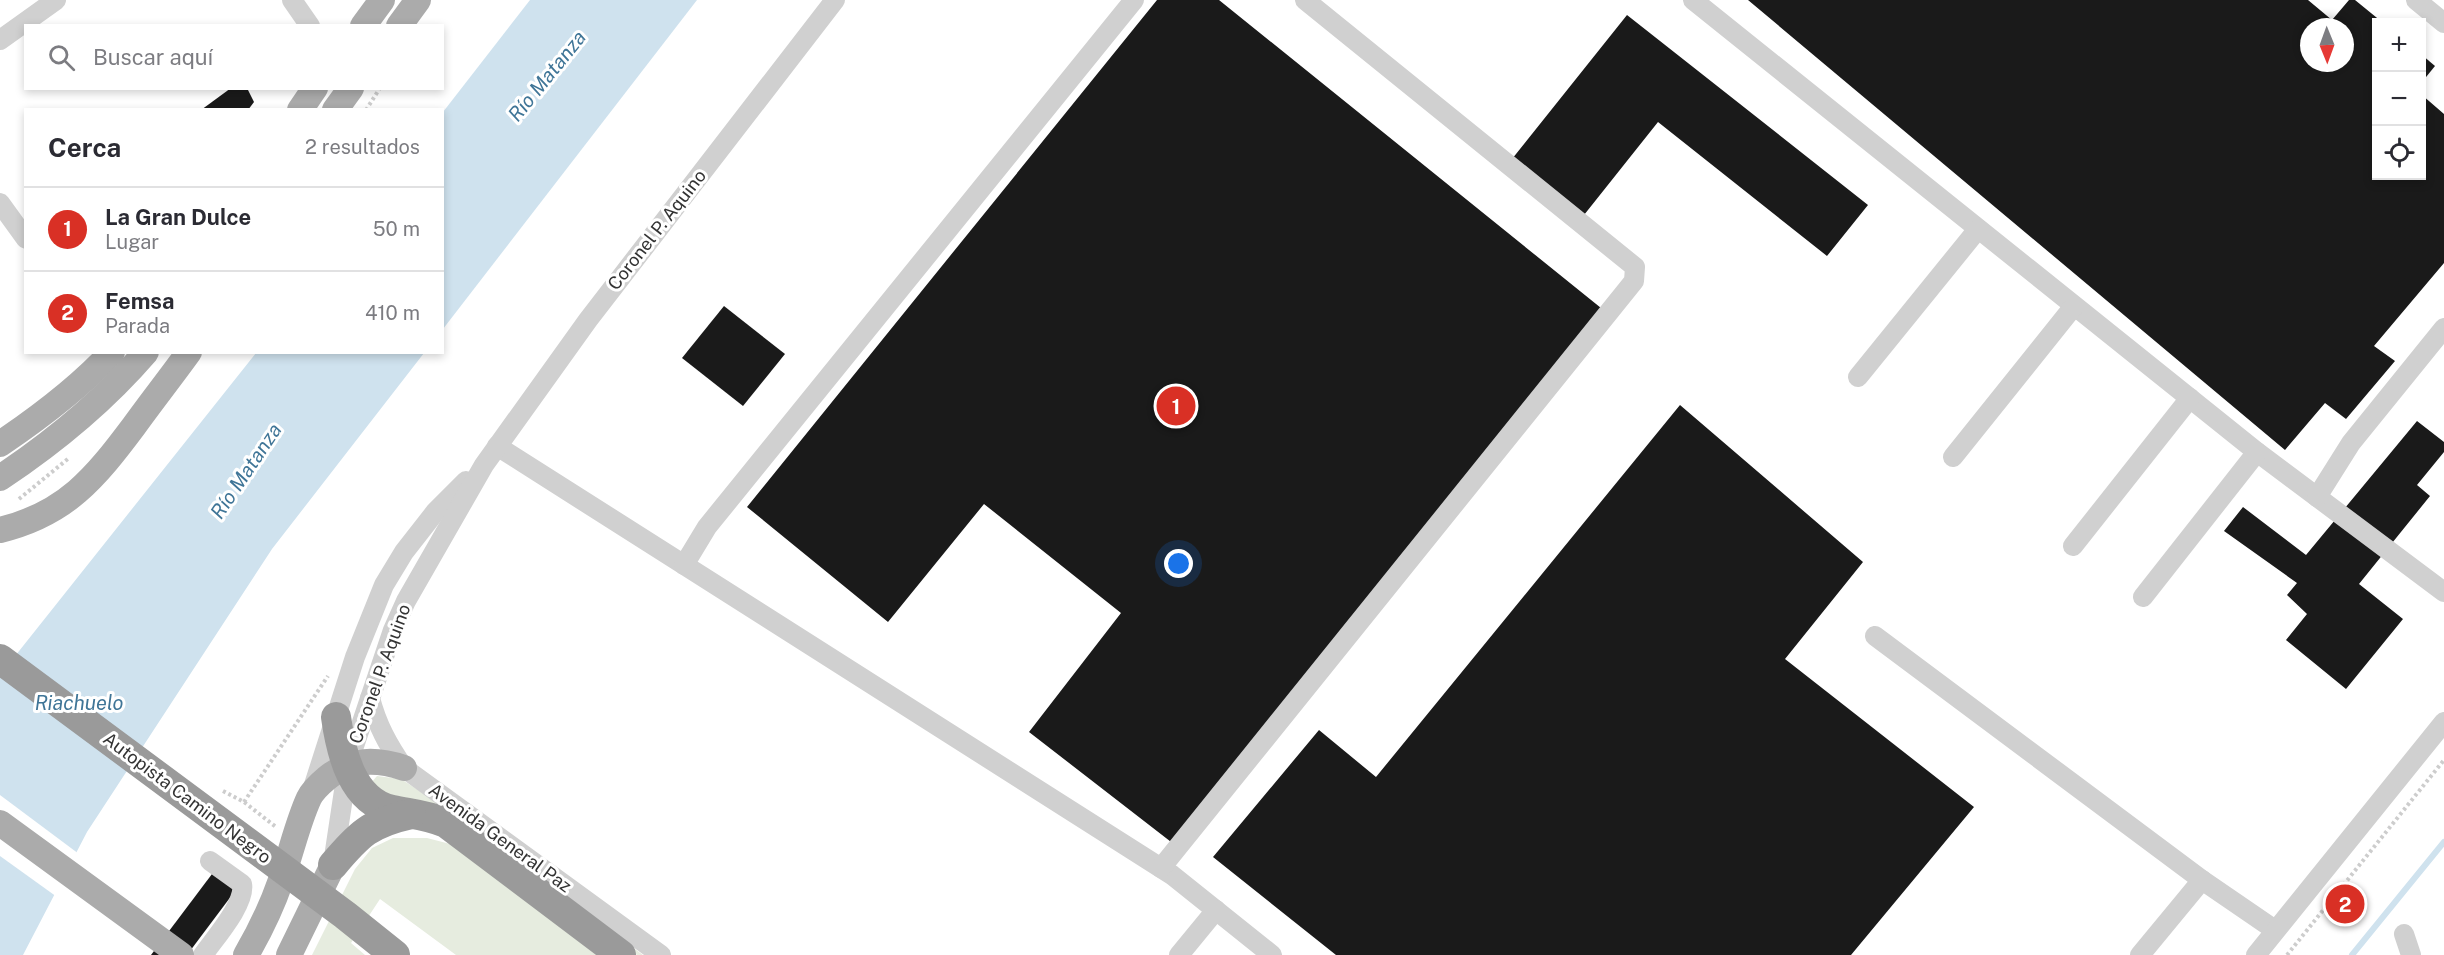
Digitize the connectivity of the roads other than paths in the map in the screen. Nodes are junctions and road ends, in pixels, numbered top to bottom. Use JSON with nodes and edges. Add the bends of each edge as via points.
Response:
{"nodes":[{"id":1,"x":56,"y":0,"type":"edge"},
{"id":2,"x":292,"y":0,"type":"edge"},
{"id":3,"x":382,"y":0,"type":"edge"},
{"id":4,"x":418,"y":0,"type":"edge"},
{"id":5,"x":835,"y":0,"type":"edge"},
{"id":6,"x":1134,"y":0,"type":"edge"},
{"id":7,"x":1305,"y":0,"type":"edge"},
{"id":8,"x":1693,"y":0,"type":"edge"},
{"id":9,"x":2416,"y":0,"type":"edge"},
{"id":10,"x":2444,"y":23,"type":"edge"},
{"id":11,"x":309,"y":24,"type":"edge"},
{"id":12,"x":364,"y":24,"type":"edge"},
{"id":13,"x":400,"y":24,"type":"edge"},
{"id":14,"x":0,"y":40,"type":"edge"},
{"id":15,"x":314,"y":90,"type":"edge"},
{"id":16,"x":350,"y":90,"type":"edge"},
{"id":17,"x":351,"y":90,"type":"edge"},
{"id":18,"x":301,"y":108,"type":"edge"},
{"id":19,"x":337,"y":108,"type":"edge"},
{"id":20,"x":340,"y":108,"type":"edge"},
{"id":21,"x":0,"y":203,"type":"edge"},
{"id":22,"x":1978,"y":229,"type":"junction"},
{"id":23,"x":24,"y":236,"type":"edge"},
{"id":24,"x":2074,"y":306,"type":"junction"},
{"id":25,"x":2444,"y":328,"type":"edge"},
{"id":26,"x":109,"y":354,"type":"edge"},
{"id":27,"x":144,"y":354,"type":"edge"},
{"id":28,"x":187,"y":354,"type":"edge"},
{"id":29,"x":1858,"y":376,"type":"dead end"},
{"id":30,"x":123,"y":379,"type":"junction"},
{"id":31,"x":2190,"y":398,"type":"junction"},
{"id":32,"x":0,"y":444,"type":"edge"},
{"id":33,"x":497,"y":446,"type":"junction"},
{"id":34,"x":2257,"y":452,"type":"junction"},
{"id":35,"x":1953,"y":457,"type":"dead end"},
{"id":36,"x":484,"y":465,"type":"junction"},
{"id":37,"x":0,"y":478,"type":"edge"},
{"id":38,"x":2317,"y":497,"type":"junction"},
{"id":39,"x":0,"y":530,"type":"edge"},
{"id":40,"x":2073,"y":546,"type":"dead end"},
{"id":41,"x":684,"y":565,"type":"junction"},
{"id":42,"x":2442,"y":587,"type":"edge"},
{"id":43,"x":2143,"y":597,"type":"dead end"},
{"id":44,"x":1875,"y":636,"type":"dead end"},
{"id":45,"x":0,"y":659,"type":"edge"},
{"id":46,"x":370,"y":697,"type":"junction"},
{"id":47,"x":336,"y":717,"type":"junction"},
{"id":48,"x":2444,"y":722,"type":"edge"},
{"id":49,"x":348,"y":764,"type":"junction"},
{"id":50,"x":404,"y":768,"type":"junction"},
{"id":51,"x":310,"y":796,"type":"junction"},
{"id":52,"x":414,"y":813,"type":"junction"},
{"id":53,"x":0,"y":823,"type":"edge"},
{"id":54,"x":210,"y":861,"type":"dead end"},
{"id":55,"x":333,"y":866,"type":"junction"},
{"id":56,"x":1161,"y":868,"type":"junction"},
{"id":57,"x":2202,"y":880,"type":"junction"},
{"id":58,"x":1216,"y":910,"type":"junction"},
{"id":59,"x":354,"y":922,"type":"junction"},
{"id":60,"x":2275,"y":930,"type":"junction"},
{"id":61,"x":2404,"y":934,"type":"dead end"},
{"id":62,"x":178,"y":954,"type":"edge"},
{"id":63,"x":203,"y":955,"type":"edge"},
{"id":64,"x":246,"y":955,"type":"edge"},
{"id":65,"x":289,"y":955,"type":"edge"},
{"id":66,"x":395,"y":955,"type":"edge"},
{"id":67,"x":414,"y":955,"type":"edge"},
{"id":68,"x":621,"y":955,"type":"edge"},
{"id":69,"x":661,"y":955,"type":"edge"},
{"id":70,"x":1179,"y":955,"type":"edge"},
{"id":71,"x":1272,"y":955,"type":"edge"},
{"id":72,"x":2140,"y":955,"type":"edge"},
{"id":73,"x":2256,"y":955,"type":"edge"},
{"id":74,"x":2411,"y":955,"type":"edge"}],
"edges":[{"from":1,"to":14,"type":"street"},
{"from":2,"to":11,"type":"street"},
{"from":3,"to":12,"type":"main road"},
{"from":4,"to":13,"type":"main road"},
{"from":5,"to":33,"type":"street","name":"Coronel P. Aquino","via":[[588,320]]},
{"from":6,"to":41,"type":"street","via":[[707,527]]},
{"from":7,"to":56,"type":"street","via":[[1635,267],[1634,280]]},
{"from":8,"to":22,"type":"street"},
{"from":9,"to":10,"type":"street"},
{"from":15,"to":18,"type":"main road"},
{"from":16,"to":19,"type":"main road"},
{"from":17,"to":20,"type":"main road"},
{"from":21,"to":23,"type":"street"},
{"from":22,"to":24,"type":"street"},
{"from":22,"to":29,"type":"street"},
{"from":24,"to":31,"type":"street"},
{"from":24,"to":35,"type":"street"},
{"from":25,"to":38,"type":"street","via":[[2351,443]]},
{"from":26,"to":30,"type":"street"},
{"from":26,"to":32,"type":"main road","via":[[38,417]]},
{"from":27,"to":30,"type":"main road"},
{"from":28,"to":39,"type":"main road","via":[[93,478],[43,515]]},
{"from":30,"to":37,"type":"main road","via":[[66,432]]},
{"from":31,"to":34,"type":"street"},
{"from":31,"to":40,"type":"street"},
{"from":33,"to":36,"type":"street","name":"Coronel P. Aquino"},
{"from":33,"to":41,"type":"street"},
{"from":34,"to":38,"type":"street"},
{"from":34,"to":43,"type":"street"},
{"from":36,"to":46,"type":"street","name":"Coronel P. Aquino","via":[[406,601]]},
{"from":36,"to":47,"type":"street","name":"Coronel P. Aquino","via":[[436,511],[384,585]]},
{"from":38,"to":42,"type":"street"},
{"from":41,"to":56,"type":"street"},
{"from":44,"to":57,"type":"street"},
{"from":45,"to":59,"type":"highway","name":"Autopista Camino Negro"},
{"from":46,"to":49,"type":"street","name":"Coronel P. Aquino"},
{"from":46,"to":50,"type":"street","name":"Avenida General Paz","via":[[376,721]]},
{"from":47,"to":49,"type":"highway"},
{"from":47,"to":51,"type":"street","name":"Coronel P. Aquino"},
{"from":48,"to":60,"type":"street"},
{"from":49,"to":50,"type":"main road","via":[[376,762]]},
{"from":49,"to":51,"type":"main road"},
{"from":49,"to":52,"type":"highway","via":[[353,780],[376,804]]},
{"from":49,"to":55,"type":"street","name":"Coronel P. Aquino"},
{"from":50,"to":69,"type":"street","name":"Avenida General Paz"},
{"from":51,"to":64,"type":"main road","via":[[281,880]]},
{"from":52,"to":55,"type":"highway","via":[[373,826]]},
{"from":52,"to":68,"type":"highway","via":[[446,823]]},
{"from":53,"to":62,"type":"main road"},
{"from":54,"to":63,"type":"street","via":[[242,884],[244,892]]},
{"from":55,"to":65,"type":"main road"},
{"from":56,"to":58,"type":"street"},
{"from":57,"to":60,"type":"street"},
{"from":57,"to":72,"type":"street"},
{"from":58,"to":70,"type":"street"},
{"from":58,"to":71,"type":"street"},
{"from":59,"to":66,"type":"highway"},
{"from":59,"to":67,"type":"highway"},
{"from":60,"to":73,"type":"street"},
{"from":61,"to":74,"type":"street"}]}
